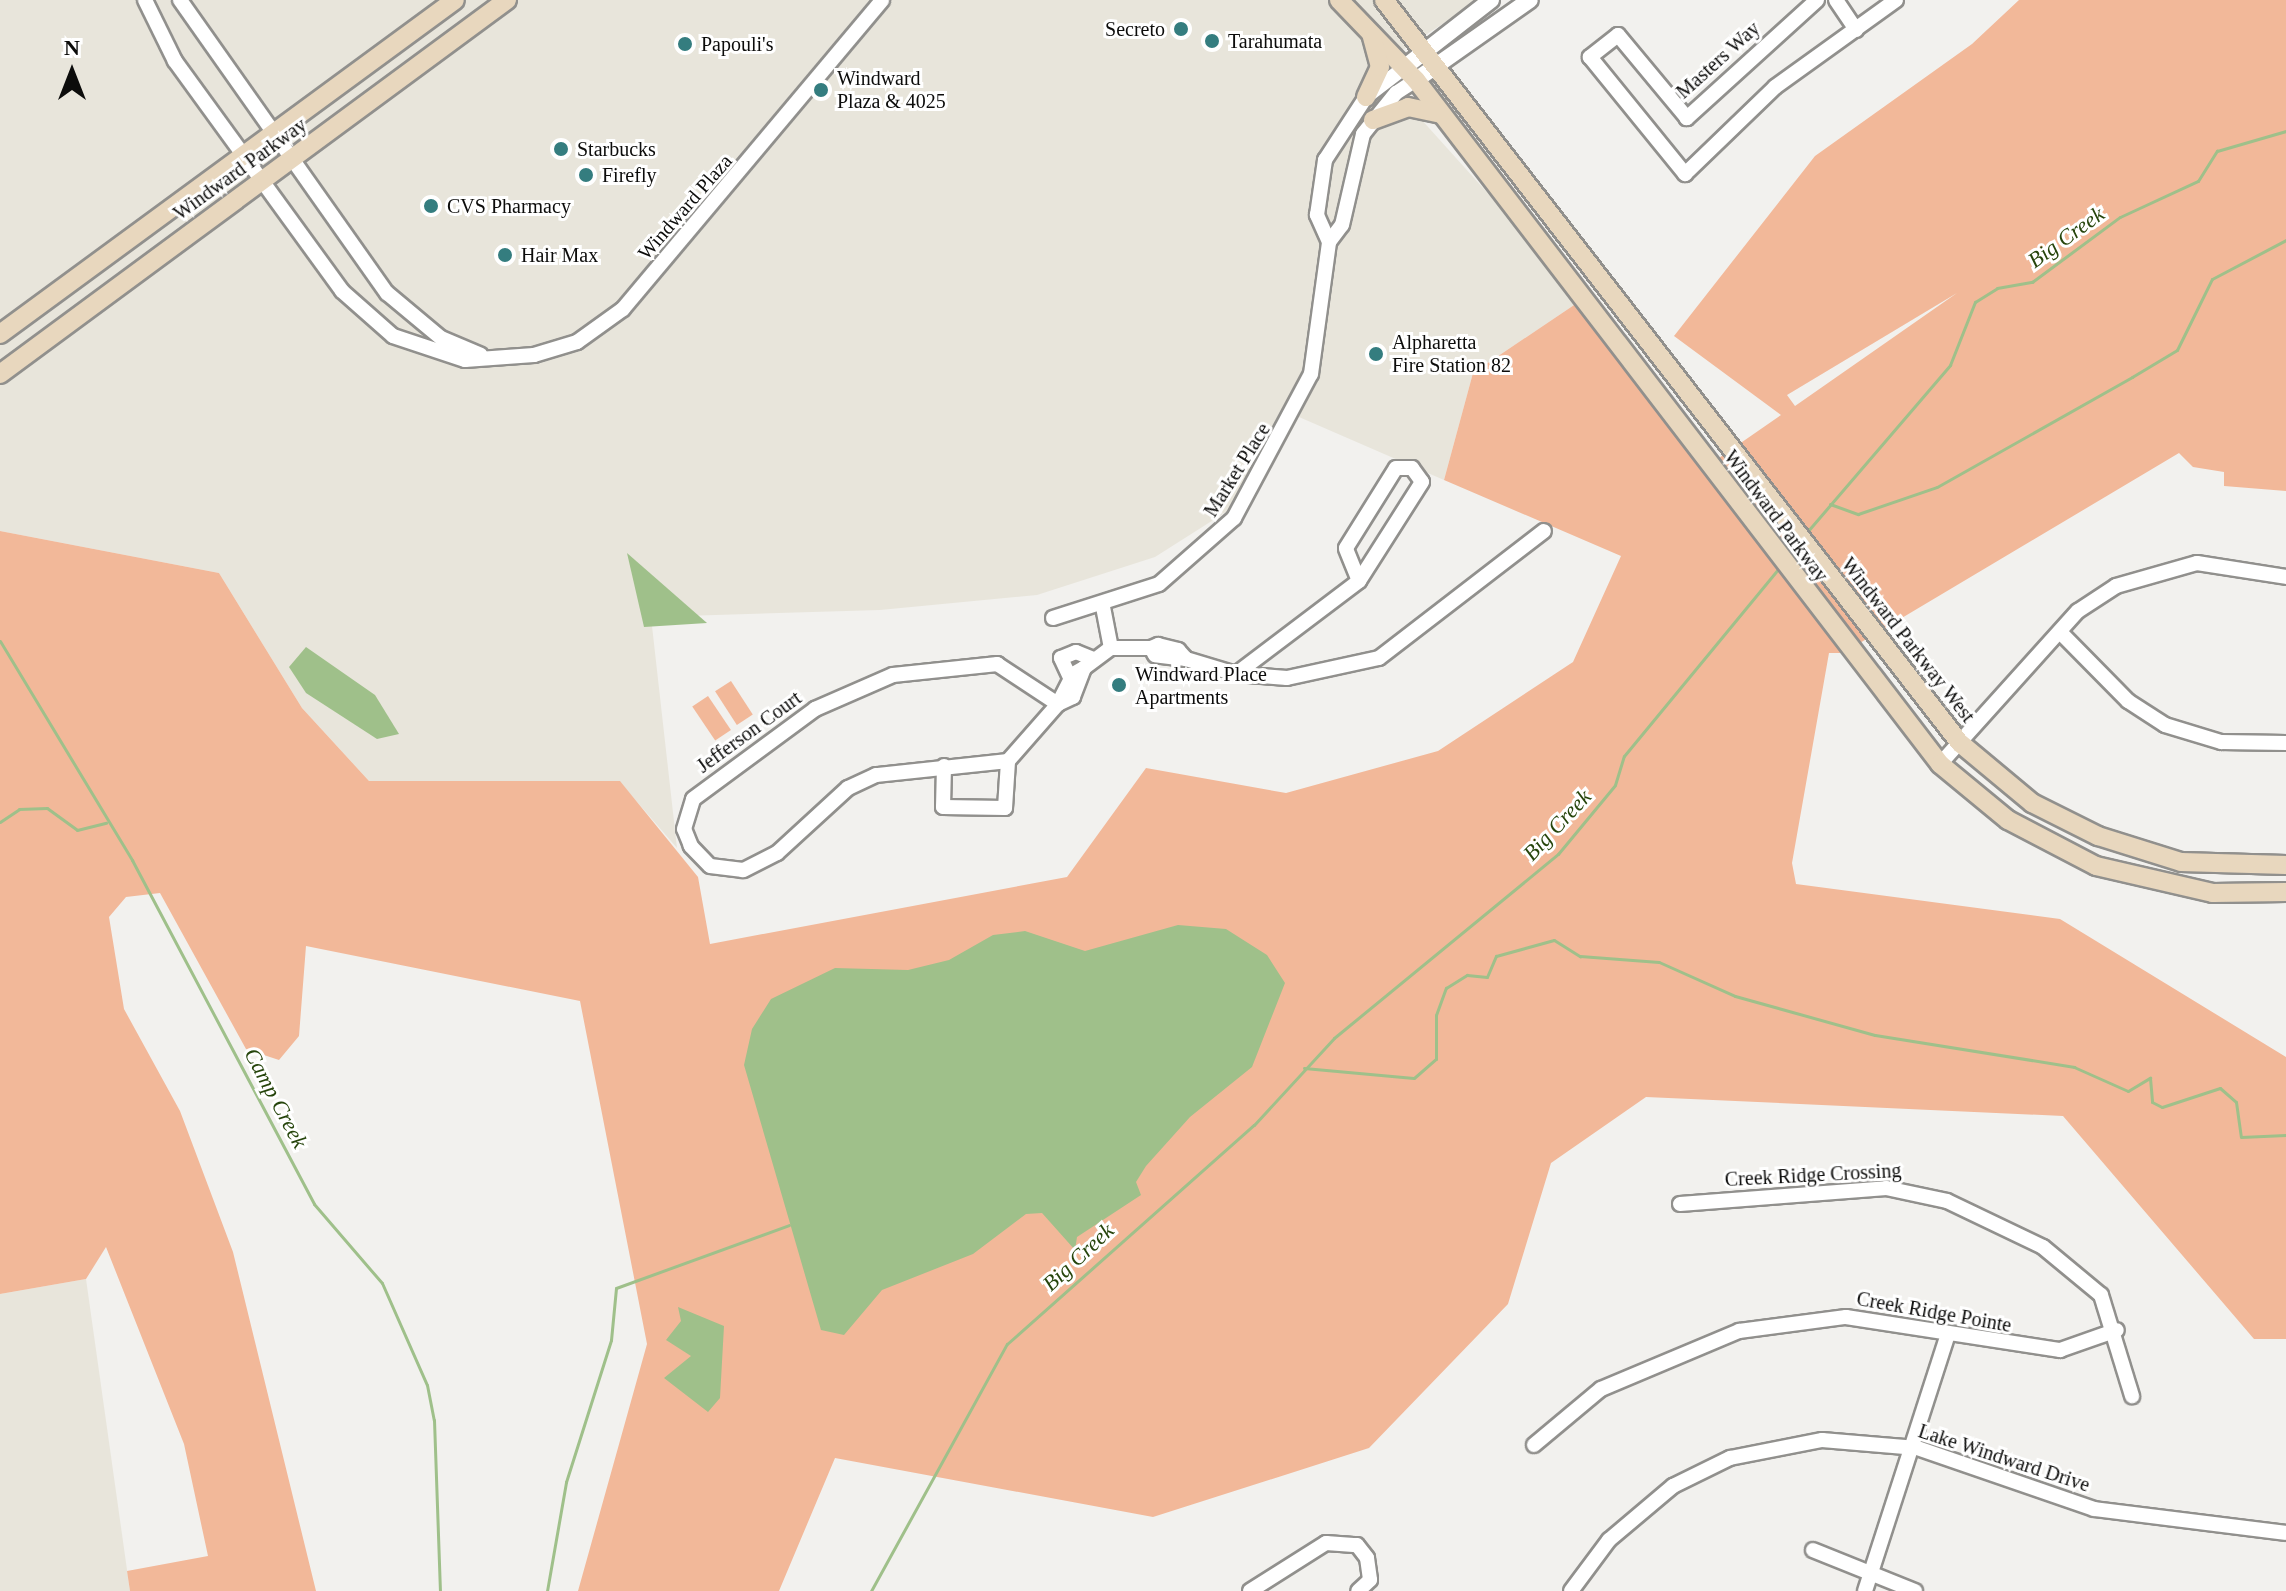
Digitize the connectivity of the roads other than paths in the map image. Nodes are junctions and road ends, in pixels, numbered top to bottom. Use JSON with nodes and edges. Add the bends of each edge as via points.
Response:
{"nodes":[{"id":1,"x":145,"y":0,"type":"edge"},
{"id":2,"x":180,"y":0,"type":"edge"},
{"id":3,"x":455,"y":0,"type":"edge"},
{"id":4,"x":507,"y":0,"type":"edge"},
{"id":5,"x":875,"y":0,"type":"edge"},
{"id":6,"x":882,"y":0,"type":"edge"},
{"id":7,"x":1339,"y":0,"type":"edge"},
{"id":8,"x":1384,"y":0,"type":"edge"},
{"id":9,"x":1491,"y":0,"type":"edge"},
{"id":10,"x":1530,"y":0,"type":"edge"},
{"id":11,"x":1817,"y":0,"type":"edge"},
{"id":12,"x":1836,"y":0,"type":"edge"},
{"id":13,"x":1896,"y":0,"type":"edge"},
{"id":14,"x":870,"y":18,"type":"junction"},
{"id":15,"x":1369,"y":27,"type":"junction"},
{"id":16,"x":1856,"y":30,"type":"junction"},
{"id":17,"x":1428,"y":50,"type":"junction"},
{"id":18,"x":1440,"y":66,"type":"junction"},
{"id":19,"x":1410,"y":74,"type":"junction"},
{"id":20,"x":1366,"y":97,"type":"junction"},
{"id":21,"x":1441,"y":114,"type":"junction"},
{"id":22,"x":1373,"y":120,"type":"junction"},
{"id":23,"x":272,"y":136,"type":"junction"},
{"id":24,"x":243,"y":157,"type":"junction"},
{"id":25,"x":290,"y":159,"type":"junction"},
{"id":26,"x":260,"y":180,"type":"junction"},
{"id":27,"x":1329,"y":242,"type":"junction"},
{"id":28,"x":0,"y":334,"type":"edge"},
{"id":29,"x":489,"y":358,"type":"junction"},
{"id":30,"x":0,"y":374,"type":"edge"},
{"id":31,"x":1778,"y":507,"type":"joint"},
{"id":32,"x":1544,"y":531,"type":"dead end"},
{"id":33,"x":2286,"y":577,"type":"edge"},
{"id":34,"x":1359,"y":581,"type":"junction"},
{"id":35,"x":1103,"y":607,"type":"junction"},
{"id":36,"x":1053,"y":618,"type":"dead end"},
{"id":37,"x":2060,"y":632,"type":"junction"},
{"id":38,"x":1111,"y":648,"type":"junction"},
{"id":39,"x":1088,"y":664,"type":"junction"},
{"id":40,"x":1236,"y":674,"type":"junction"},
{"id":41,"x":1073,"y":685,"type":"junction"},
{"id":42,"x":1058,"y":704,"type":"junction"},
{"id":43,"x":1960,"y":743,"type":"junction"},
{"id":44,"x":2286,"y":743,"type":"edge"},
{"id":45,"x":1008,"y":761,"type":"junction"},
{"id":46,"x":1940,"y":764,"type":"junction"},
{"id":47,"x":944,"y":766,"type":"junction"},
{"id":48,"x":2286,"y":865,"type":"edge"},
{"id":49,"x":2286,"y":892,"type":"edge"},
{"id":50,"x":1680,"y":1204,"type":"dead end"},
{"id":51,"x":2117,"y":1330,"type":"junction"},
{"id":52,"x":1948,"y":1334,"type":"junction"},
{"id":53,"x":2132,"y":1396,"type":"dead end"},
{"id":54,"x":1534,"y":1445,"type":"dead end"},
{"id":55,"x":1917,"y":1448,"type":"junction"},
{"id":56,"x":2286,"y":1533,"type":"edge"},
{"id":57,"x":1813,"y":1550,"type":"dead end"},
{"id":58,"x":1871,"y":1575,"type":"junction"},
{"id":59,"x":1250,"y":1591,"type":"edge"},
{"id":60,"x":1358,"y":1591,"type":"edge"},
{"id":61,"x":1571,"y":1591,"type":"edge"},
{"id":62,"x":1865,"y":1591,"type":"edge"},
{"id":63,"x":1915,"y":1591,"type":"edge"}],
"edges":[{"from":1,"to":24,"type":"street","name":"Windward Plaza","via":[[175,61]]},
{"from":2,"to":23,"type":"street"},
{"from":3,"to":23,"type":"main road","name":"Windward Parkway"},
{"from":4,"to":25,"type":"main road","name":"Windward Parkway"},
{"from":5,"to":14,"type":"street","name":"Windward Plaza"},
{"from":6,"to":14,"type":"street","name":"Windward Plaza"},
{"from":7,"to":15,"type":"main road","name":"Windward Parkway"},
{"from":8,"to":17,"type":"main road","name":"Windward Parkway"},
{"from":9,"to":17,"type":"street"},
{"from":10,"to":18,"type":"street"},
{"from":11,"to":16,"type":"street","name":"Masters Way","via":[[1687,118],[1618,35],[1590,57],[1685,174],[1775,87]]},
{"from":12,"to":16,"type":"street"},
{"from":13,"to":16,"type":"street"},
{"from":14,"to":29,"type":"street","name":"Windward Plaza","via":[[623,309],[577,342]]},
{"from":15,"to":19,"type":"main road","name":"Windward Parkway"},
{"from":15,"to":20,"type":"main road","via":[[1380,67]]},
{"from":17,"to":18,"type":"main road","name":"Windward Parkway"},
{"from":17,"to":19,"type":"street"},
{"from":18,"to":19,"type":"street"},
{"from":18,"to":31,"type":"main road","name":"Windward Parkway"},
{"from":19,"to":20,"type":"street","name":"Market Place"},
{"from":19,"to":21,"type":"main road","name":"Windward Parkway"},
{"from":19,"to":22,"type":"street","name":"Market Place"},
{"from":20,"to":27,"type":"street","name":"Market Place","via":[[1325,160],[1317,215]]},
{"from":21,"to":22,"type":"main road","via":[[1408,107]]},
{"from":21,"to":46,"type":"main road","name":"Windward Parkway"},
{"from":22,"to":27,"type":"street","name":"Market Place","via":[[1356,150],[1342,225]]},
{"from":23,"to":24,"type":"main road","name":"Windward Parkway"},
{"from":23,"to":25,"type":"street"},
{"from":24,"to":26,"type":"street","name":"Windward Plaza"},
{"from":24,"to":28,"type":"main road","name":"Windward Parkway"},
{"from":25,"to":26,"type":"main road","name":"Windward Parkway"},
{"from":25,"to":29,"type":"street","via":[[407,314]]},
{"from":26,"to":29,"type":"street","name":"Windward Plaza","via":[[342,291],[383,329],[441,356]]},
{"from":26,"to":30,"type":"main road","name":"Windward Parkway"},
{"from":27,"to":35,"type":"street","name":"Market Place","via":[[1311,374],[1255,485],[1224,530],[1184,567]]},
{"from":31,"to":43,"type":"main road","name":"Windward Parkway West"},
{"from":32,"to":40,"type":"street","via":[[1379,658],[1334,673]]},
{"from":33,"to":37,"type":"street","via":[[2214,563],[2164,568],[2109,590]]},
{"from":34,"to":34,"type":"street","via":[[1422,482],[1412,468],[1396,468],[1346,548]]},
{"from":34,"to":40,"type":"street"},
{"from":35,"to":36,"type":"street","name":"Market Place"},
{"from":35,"to":38,"type":"street"},
{"from":37,"to":43,"type":"street"},
{"from":37,"to":44,"type":"street","via":[[2128,701],[2165,725],[2221,742]]},
{"from":38,"to":39,"type":"street"},
{"from":38,"to":40,"type":"street","via":[[1151,648]]},
{"from":39,"to":41,"type":"street"},
{"from":39,"to":41,"type":"street","via":[[1064,654]]},
{"from":41,"to":42,"type":"street"},
{"from":42,"to":45,"type":"street"},
{"from":42,"to":47,"type":"street","name":"Jefferson Court","via":[[997,664],[877,680],[830,700],[725,769],[693,799],[684,829],[710,866],[743,870],[777,853],[848,788],[892,770]]},
{"from":43,"to":46,"type":"street"},
{"from":43,"to":48,"type":"main road","name":"Windward Parkway West","via":[[2032,803],[2098,836],[2181,862]]},
{"from":45,"to":47,"type":"street","name":"Jefferson Court"},
{"from":45,"to":47,"type":"street","via":[[1005,808],[943,807]]},
{"from":46,"to":49,"type":"main road","name":"Windward Parkway","via":[[2008,820],[2096,866],[2213,893]]},
{"from":50,"to":51,"type":"street","name":"Creek Ridge Crossing","via":[[1920,1192],[2057,1256],[2101,1295]]},
{"from":51,"to":52,"type":"street","name":"Creek Ridge Pointe","via":[[2060,1350]]},
{"from":51,"to":53,"type":"street","name":"Creek Ridge Crossing"},
{"from":52,"to":54,"type":"street","name":"Creek Ridge Pointe","via":[[1846,1317],[1739,1331],[1601,1389]]},
{"from":52,"to":55,"type":"street"},
{"from":55,"to":56,"type":"street","name":"Lake Windward Drive","via":[[2094,1509]]},
{"from":55,"to":58,"type":"street"},
{"from":55,"to":61,"type":"street","name":"Lake Windward Drive","via":[[1822,1440],[1730,1458],[1640,1509]]},
{"from":57,"to":58,"type":"street"},
{"from":58,"to":62,"type":"street"},
{"from":58,"to":63,"type":"street"},
{"from":59,"to":60,"type":"street","via":[[1326,1543],[1357,1545],[1367,1558],[1370,1580]]}]}
